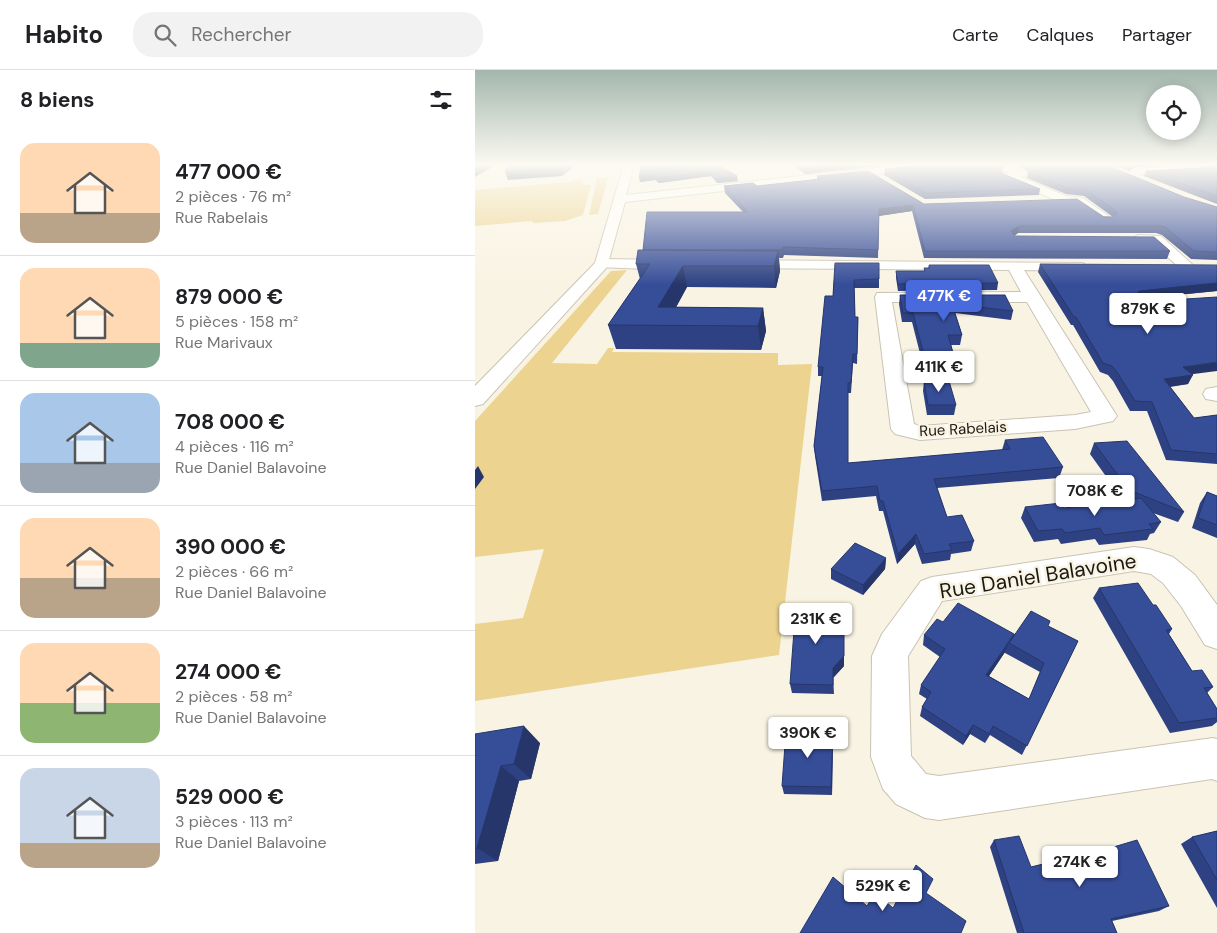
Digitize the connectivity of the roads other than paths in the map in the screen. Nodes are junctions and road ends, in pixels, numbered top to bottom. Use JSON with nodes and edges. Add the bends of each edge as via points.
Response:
{"nodes":[{"id":1,"x":618,"y":204,"type":"edge"},
{"id":2,"x":1085,"y":204,"type":"edge"},
{"id":3,"x":1107,"y":219,"type":"edge"},
{"id":4,"x":1121,"y":239,"type":"edge"},
{"id":5,"x":1156,"y":239,"type":"junction"},
{"id":6,"x":1179,"y":239,"type":"edge"},
{"id":7,"x":602,"y":264,"type":"junction"},
{"id":8,"x":684,"y":264,"type":"edge"},
{"id":9,"x":723,"y":265,"type":"edge"},
{"id":10,"x":1013,"y":266,"type":"junction"},
{"id":11,"x":1090,"y":266,"type":"edge"},
{"id":12,"x":1167,"y":266,"type":"edge"},
{"id":13,"x":1186,"y":266,"type":"junction"},
{"id":14,"x":1201,"y":266,"type":"edge"},
{"id":15,"x":1032,"y":296,"type":"junction"},
{"id":16,"x":475,"y":399,"type":"edge"},
{"id":17,"x":1217,"y":634,"type":"edge"},
{"id":18,"x":1217,"y":760,"type":"edge"}],
"edges":[{"from":1,"to":7,"type":"street"},
{"from":2,"to":3,"type":"street"},
{"from":4,"to":5,"type":"street"},
{"from":5,"to":6,"type":"street"},
{"from":5,"to":13,"type":"street"},
{"from":7,"to":8,"type":"street"},
{"from":7,"to":16,"type":"street"},
{"from":9,"to":10,"type":"street"},
{"from":10,"to":11,"type":"street"},
{"from":10,"to":15,"type":"street","name":"Rue Rabelais"},
{"from":12,"to":13,"type":"street"},
{"from":13,"to":14,"type":"street"},
{"from":15,"to":15,"type":"street","name":"Rue Rabelais","via":[[1105,416],[1075,422],[920,434],[903,429],[883,297]]},
{"from":17,"to":18,"type":"street","name":"Rue Daniel Balavoine","via":[[1180,579],[1157,563],[1142,558],[932,590],[890,656],[891,757],[898,774],[911,789],[925,797],[939,798],[1213,758]]}]}
